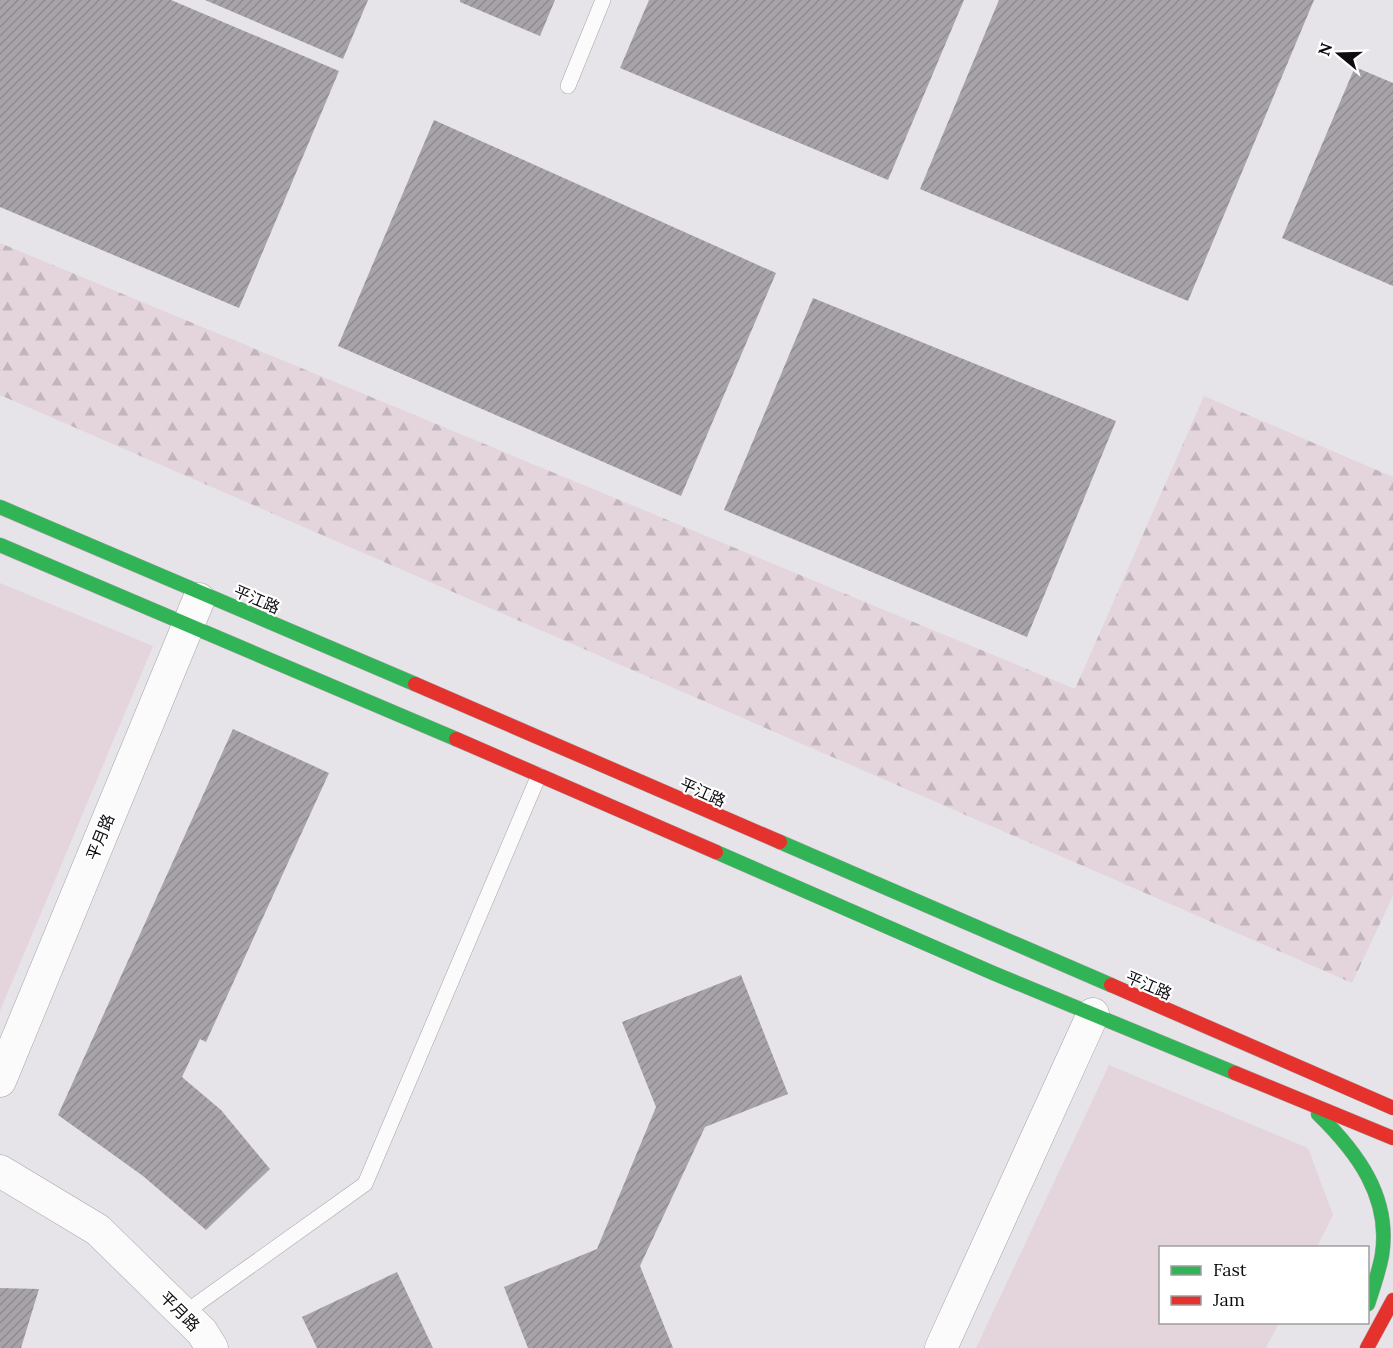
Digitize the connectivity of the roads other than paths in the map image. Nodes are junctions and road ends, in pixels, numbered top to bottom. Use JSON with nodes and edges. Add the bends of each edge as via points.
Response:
{"nodes":[{"id":1,"x":603,"y":0,"type":"edge"},
{"id":2,"x":567,"y":86,"type":"dead end"},
{"id":3,"x":0,"y":507,"type":"edge"},
{"id":4,"x":0,"y":545,"type":"edge"},
{"id":5,"x":201,"y":593,"type":"junction"},
{"id":6,"x":188,"y":624,"type":"junction"},
{"id":7,"x":539,"y":775,"type":"junction"},
{"id":8,"x":1093,"y":1014,"type":"junction"},
{"id":9,"x":1314,"y":1074,"type":"junction"},
{"id":10,"x":0,"y":1081,"type":"edge"},
{"id":11,"x":1393,"y":1096,"type":"edge"},
{"id":12,"x":1306,"y":1103,"type":"junction"},
{"id":13,"x":1393,"y":1108,"type":"edge"},
{"id":14,"x":1393,"y":1138,"type":"edge"},
{"id":15,"x":0,"y":1171,"type":"edge"},
{"id":16,"x":1393,"y":1300,"type":"edge"},
{"id":17,"x":1369,"y":1301,"type":"edge"},
{"id":18,"x":183,"y":1314,"type":"junction"},
{"id":19,"x":1359,"y":1345,"type":"edge"},
{"id":20,"x":212,"y":1348,"type":"edge"},
{"id":21,"x":940,"y":1348,"type":"edge"}],
"edges":[{"from":1,"to":2,"type":"lane"},
{"from":3,"to":5,"type":"street","name":"平江路"},
{"from":4,"to":6,"type":"street"},
{"from":5,"to":6,"type":"street","name":"平月路"},
{"from":5,"to":9,"type":"street","name":"平江路"},
{"from":6,"to":7,"type":"street"},
{"from":6,"to":10,"type":"street","name":"平月路"},
{"from":7,"to":8,"type":"street"},
{"from":7,"to":18,"type":"lane","via":[[365,1184]]},
{"from":8,"to":12,"type":"street"},
{"from":8,"to":21,"type":"street"},
{"from":9,"to":11,"type":"street"},
{"from":9,"to":13,"type":"street","name":"平江路"},
{"from":12,"to":14,"type":"street"},
{"from":12,"to":17,"type":"street","via":[[1345,1138],[1363,1163],[1378,1196],[1384,1237]]},
{"from":15,"to":18,"type":"street","name":"平月路","via":[[98,1230]]},
{"from":16,"to":19,"type":"street"},
{"from":18,"to":20,"type":"street","name":"平月路"}]}
